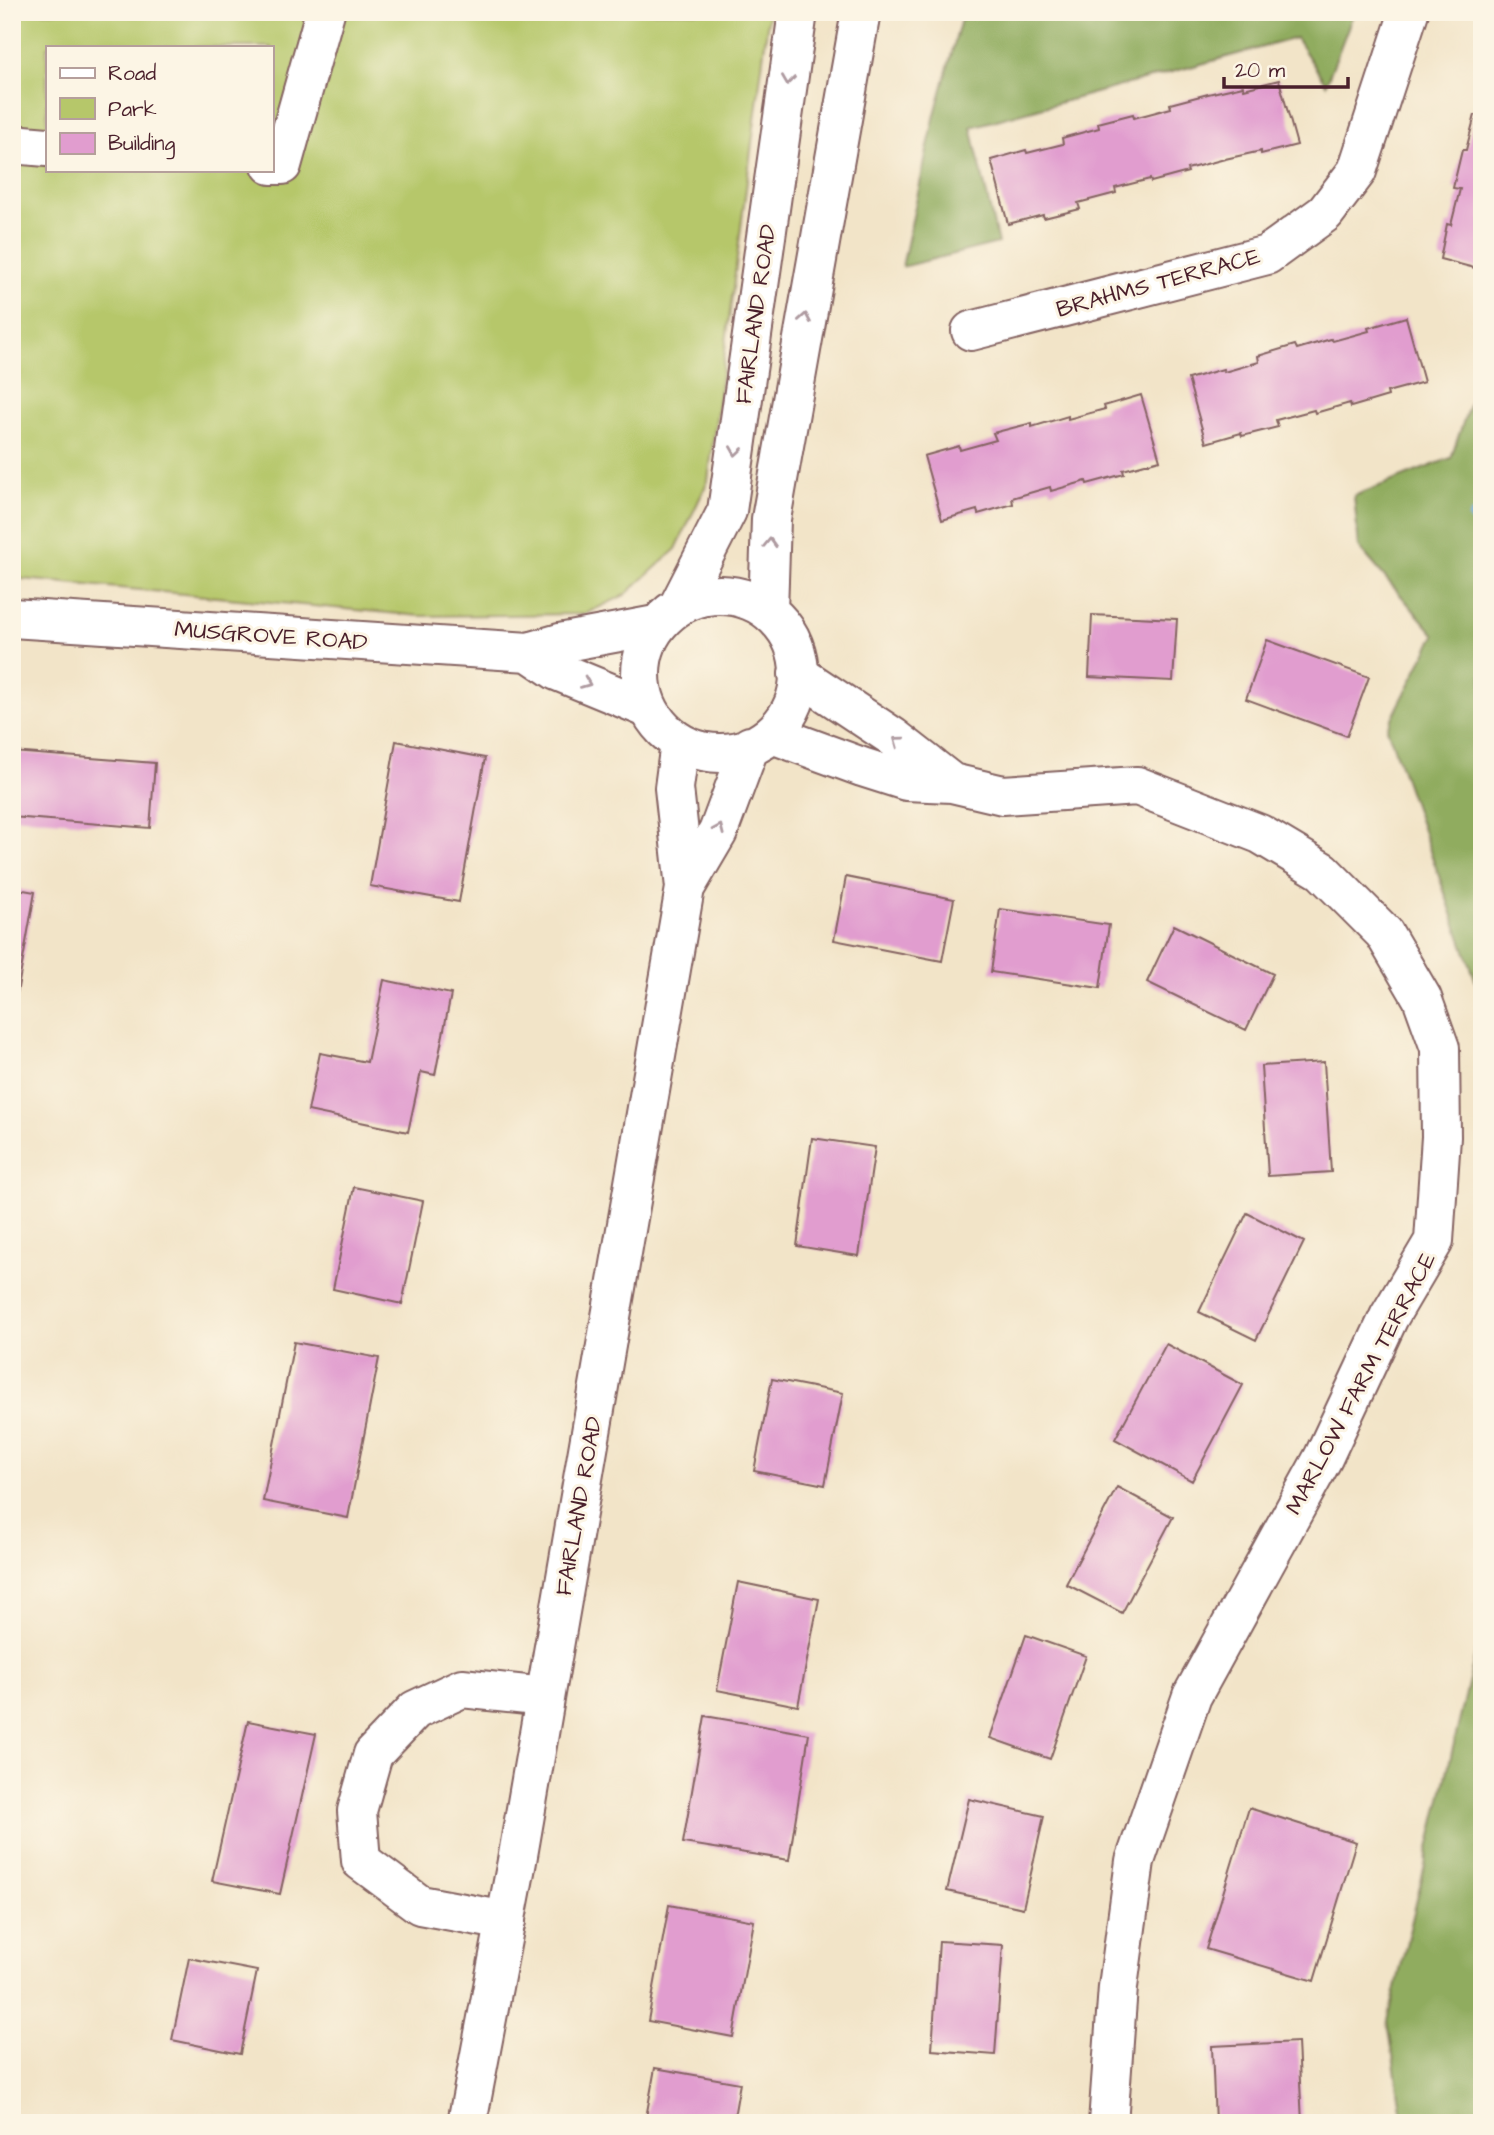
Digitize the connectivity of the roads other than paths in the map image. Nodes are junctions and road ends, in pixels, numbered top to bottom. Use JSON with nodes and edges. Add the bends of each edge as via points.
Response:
{"nodes":[{"id":1,"x":325,"y":12,"type":"edge"},
{"id":2,"x":798,"y":12,"type":"edge"},
{"id":3,"x":861,"y":12,"type":"edge"},
{"id":4,"x":1409,"y":12,"type":"edge"},
{"id":5,"x":12,"y":144,"type":"edge"},
{"id":6,"x":46,"y":147,"type":"edge"},
{"id":7,"x":273,"y":165,"type":"edge"},
{"id":8,"x":971,"y":331,"type":"dead end"},
{"id":9,"x":768,"y":611,"type":"junction"},
{"id":10,"x":667,"y":615,"type":"junction"},
{"id":11,"x":12,"y":618,"type":"edge"},
{"id":12,"x":529,"y":652,"type":"junction"},
{"id":13,"x":799,"y":674,"type":"junction"},
{"id":14,"x":647,"y":708,"type":"junction"},
{"id":15,"x":761,"y":740,"type":"junction"},
{"id":16,"x":680,"y":743,"type":"junction"},
{"id":17,"x":952,"y":783,"type":"junction"},
{"id":18,"x":685,"y":888,"type":"junction"},
{"id":19,"x":545,"y":1697,"type":"junction"},
{"id":20,"x":506,"y":1921,"type":"junction"},
{"id":21,"x":467,"y":2123,"type":"edge"},
{"id":22,"x":1108,"y":2123,"type":"edge"}],
"edges":[{"from":1,"to":7,"type":"street","via":[[282,166]]},
{"from":2,"to":10,"type":"street","name":"FAIRLAND ROAD","one_way":true,"via":[[727,511]]},
{"from":9,"to":3,"type":"street","name":"FAIRLAND ROAD","one_way":true,"via":[[771,519]]},
{"from":4,"to":8,"type":"street","name":"BRAHMS TERRACE","via":[[1357,171],[1325,213],[1267,255]]},
{"from":5,"to":6,"type":"street"},
{"from":9,"to":10,"type":"street","via":[[732,595],[709,594]]},
{"from":9,"to":13,"type":"street","via":[[786,631]]},
{"from":10,"to":12,"type":"street","name":"MUSGROVE ROAD"},
{"from":10,"to":14,"type":"street","via":[[642,655],[640,680]]},
{"from":11,"to":12,"type":"street","name":"MUSGROVE ROAD"},
{"from":12,"to":14,"type":"street","one_way":true,"via":[[557,671]]},
{"from":13,"to":15,"type":"street","via":[[794,702],[782,723]]},
{"from":17,"to":13,"type":"street","name":"MARLOW FARM TERRACE","one_way":true},
{"from":14,"to":16,"type":"street"},
{"from":15,"to":16,"type":"street","via":[[733,752],[712,753]]},
{"from":15,"to":17,"type":"street","name":"MARLOW FARM TERRACE","via":[[906,781]]},
{"from":18,"to":15,"type":"street","name":"FAIRLAND ROAD","one_way":true,"via":[[718,832]]},
{"from":16,"to":18,"type":"street","name":"FAIRLAND ROAD","via":[[674,788]]},
{"from":17,"to":22,"type":"street","name":"MARLOW FARM TERRACE","via":[[1003,795],[1137,786],[1260,834],[1322,871],[1384,933],[1422,998],[1440,1048],[1441,1137],[1434,1241],[1389,1317],[1323,1458],[1192,1696],[1135,1861],[1118,1987]]},
{"from":18,"to":19,"type":"street","name":"FAIRLAND ROAD"},
{"from":19,"to":20,"type":"street","name":"FAIRLAND ROAD"},
{"from":19,"to":20,"type":"street","via":[[462,1688],[415,1710],[373,1754],[357,1811],[361,1861],[420,1905]]},
{"from":20,"to":21,"type":"street","name":"FAIRLAND ROAD"}]}
